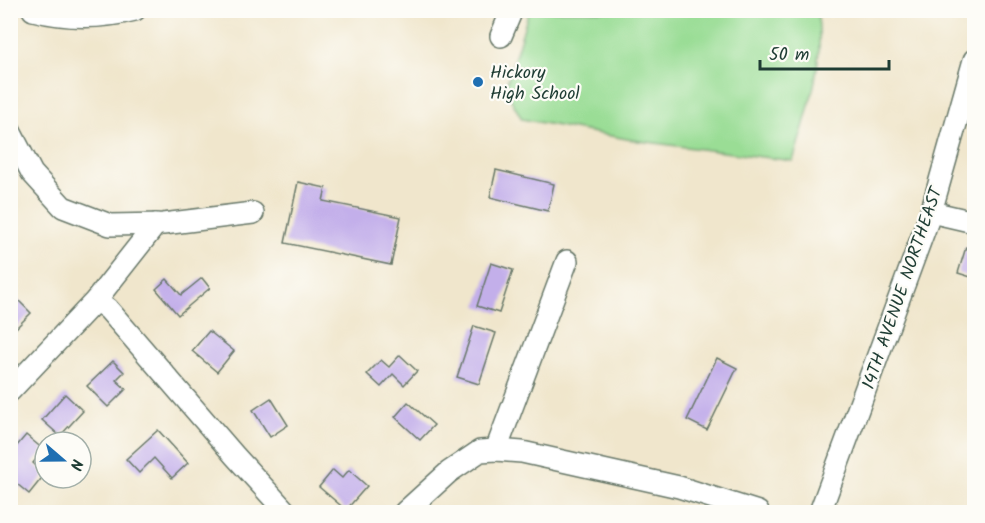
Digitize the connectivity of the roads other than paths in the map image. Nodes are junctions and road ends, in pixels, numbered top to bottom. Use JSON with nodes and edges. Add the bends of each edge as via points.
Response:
{"nodes":[{"id":1,"x":33,"y":10,"type":"edge"},
{"id":2,"x":135,"y":10,"type":"edge"},
{"id":3,"x":512,"y":10,"type":"edge"},
{"id":4,"x":501,"y":36,"type":"dead end"},
{"id":5,"x":975,"y":60,"type":"edge"},
{"id":6,"x":10,"y":131,"type":"edge"},
{"id":7,"x":931,"y":212,"type":"junction"},
{"id":8,"x":253,"y":213,"type":"dead end"},
{"id":9,"x":975,"y":222,"type":"edge"},
{"id":10,"x":156,"y":224,"type":"junction"},
{"id":11,"x":567,"y":261,"type":"dead end"},
{"id":12,"x":98,"y":302,"type":"junction"},
{"id":13,"x":10,"y":391,"type":"edge"},
{"id":14,"x":496,"y":450,"type":"junction"},
{"id":15,"x":286,"y":513,"type":"edge"},
{"id":16,"x":405,"y":513,"type":"edge"},
{"id":17,"x":758,"y":513,"type":"edge"},
{"id":18,"x":820,"y":513,"type":"edge"}],
"edges":[{"from":1,"to":2,"type":"street","via":[[74,18],[109,17]]},
{"from":3,"to":4,"type":"street"},
{"from":5,"to":7,"type":"street","name":"14TH AVENUE NORTHEAST"},
{"from":6,"to":10,"type":"street","via":[[32,172],[63,207],[110,225]]},
{"from":7,"to":9,"type":"street"},
{"from":7,"to":18,"type":"street","name":"14TH AVENUE NORTHEAST"},
{"from":8,"to":10,"type":"street"},
{"from":10,"to":12,"type":"street"},
{"from":11,"to":14,"type":"street"},
{"from":12,"to":13,"type":"street"},
{"from":12,"to":15,"type":"street"},
{"from":14,"to":16,"type":"street","via":[[480,451],[449,472]]},
{"from":14,"to":17,"type":"street","via":[[522,452],[680,487]]}]}
